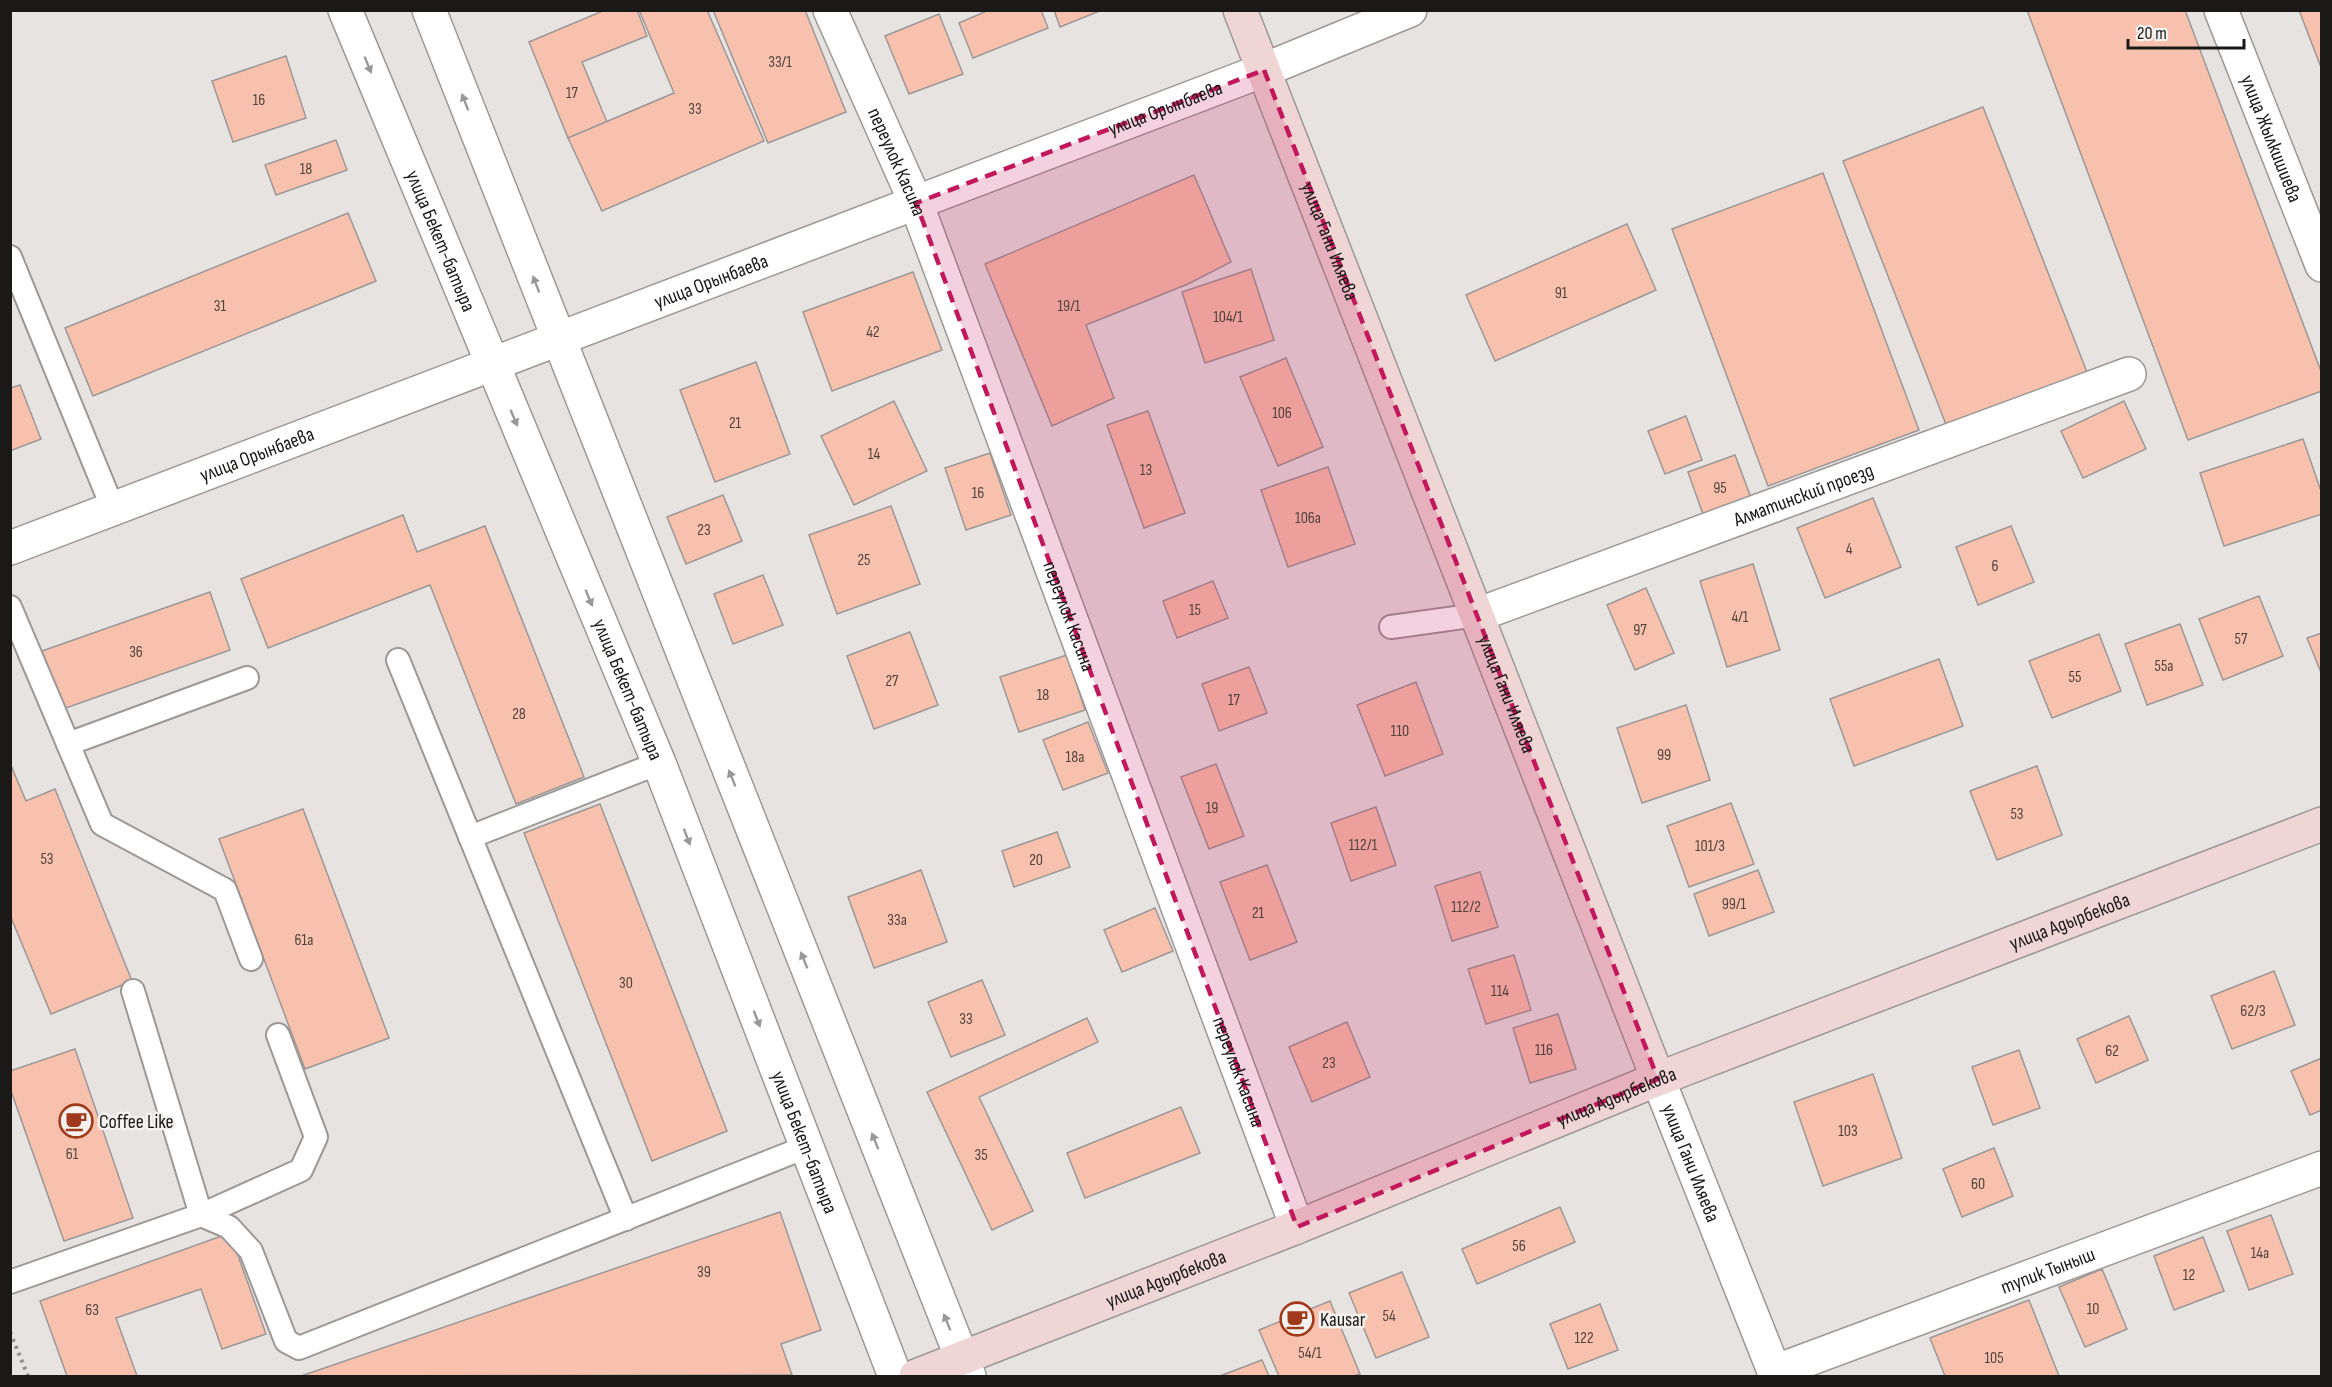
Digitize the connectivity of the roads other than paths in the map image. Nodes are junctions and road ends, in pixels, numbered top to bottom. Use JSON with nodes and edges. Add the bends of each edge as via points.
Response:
{"nodes":[{"id":1,"x":345,"y":10,"type":"edge"},
{"id":2,"x":429,"y":10,"type":"edge"},
{"id":3,"x":830,"y":10,"type":"edge"},
{"id":4,"x":1240,"y":10,"type":"edge"},
{"id":5,"x":1410,"y":10,"type":"edge"},
{"id":6,"x":2221,"y":10,"type":"edge"},
{"id":7,"x":1264,"y":70,"type":"junction"},
{"id":8,"x":915,"y":203,"type":"junction"},
{"id":9,"x":10,"y":257,"type":"edge"},
{"id":10,"x":2322,"y":265,"type":"edge"},
{"id":11,"x":557,"y":338,"type":"junction"},
{"id":12,"x":491,"y":364,"type":"junction"},
{"id":13,"x":2129,"y":374,"type":"dead end"},
{"id":14,"x":113,"y":509,"type":"junction"},
{"id":15,"x":10,"y":548,"type":"edge"},
{"id":16,"x":10,"y":607,"type":"edge"},
{"id":17,"x":1477,"y":615,"type":"junction"},
{"id":18,"x":1391,"y":627,"type":"dead end"},
{"id":19,"x":398,"y":660,"type":"dead end"},
{"id":20,"x":247,"y":678,"type":"dead end"},
{"id":21,"x":68,"y":744,"type":"junction"},
{"id":22,"x":659,"y":763,"type":"junction"},
{"id":23,"x":2322,"y":824,"type":"edge"},
{"id":24,"x":470,"y":837,"type":"junction"},
{"id":25,"x":251,"y":960,"type":"dead end"},
{"id":26,"x":133,"y":992,"type":"dead end"},
{"id":27,"x":278,"y":1035,"type":"dead end"},
{"id":28,"x":1658,"y":1079,"type":"junction"},
{"id":29,"x":806,"y":1147,"type":"junction"},
{"id":30,"x":2322,"y":1168,"type":"edge"},
{"id":31,"x":201,"y":1215,"type":"junction"},
{"id":32,"x":626,"y":1219,"type":"junction"},
{"id":33,"x":1297,"y":1227,"type":"junction"},
{"id":34,"x":10,"y":1282,"type":"edge"},
{"id":35,"x":965,"y":1368,"type":"edge"},
{"id":36,"x":1775,"y":1374,"type":"edge"},
{"id":37,"x":895,"y":1377,"type":"edge"},
{"id":38,"x":916,"y":1377,"type":"edge"}],
"edges":[{"from":1,"to":12,"type":"street","name":"улица Бекет-батыра","one_way":true},
{"from":11,"to":2,"type":"street","one_way":true},
{"from":3,"to":8,"type":"street","name":"переулок Касина"},
{"from":4,"to":7,"type":"main road","name":"улица Гани Иляева"},
{"from":5,"to":7,"type":"street","name":"улица Орынбаева"},
{"from":6,"to":10,"type":"street","name":"улица Жылкишиева"},
{"from":7,"to":8,"type":"street","name":"улица Орынбаева"},
{"from":7,"to":17,"type":"main road","name":"улица Гани Иляева"},
{"from":8,"to":11,"type":"street","name":"улица Орынбаева"},
{"from":8,"to":33,"type":"street","name":"переулок Касина"},
{"from":9,"to":14,"type":"lane"},
{"from":11,"to":12,"type":"street","name":"улица Орынбаева"},
{"from":35,"to":11,"type":"street","one_way":true},
{"from":12,"to":14,"type":"street","name":"улица Орынбаева"},
{"from":12,"to":22,"type":"street","name":"улица Бекет-батыра","one_way":true},
{"from":13,"to":17,"type":"street","name":"Алматинский проезд"},
{"from":14,"to":15,"type":"street","name":"улица Орынбаева"},
{"from":16,"to":21,"type":"lane"},
{"from":17,"to":18,"type":"lane"},
{"from":17,"to":28,"type":"main road","name":"улица Гани Иляева"},
{"from":19,"to":24,"type":"lane"},
{"from":20,"to":21,"type":"lane"},
{"from":21,"to":25,"type":"lane","via":[[102,824],[225,890]]},
{"from":22,"to":24,"type":"lane"},
{"from":22,"to":29,"type":"street","name":"улица Бекет-батыра","one_way":true},
{"from":23,"to":28,"type":"main road","name":"улица Адырбекова"},
{"from":24,"to":32,"type":"lane"},
{"from":26,"to":31,"type":"lane"},
{"from":27,"to":31,"type":"lane","via":[[316,1137],[301,1170]]},
{"from":28,"to":33,"type":"main road","name":"улица Адырбекова"},
{"from":28,"to":36,"type":"street","name":"улица Гани Иляева"},
{"from":29,"to":32,"type":"lane"},
{"from":29,"to":37,"type":"street","name":"улица Бекет-батыра"},
{"from":30,"to":36,"type":"street","name":"тупик Тыныш"},
{"from":31,"to":32,"type":"lane","via":[[229,1227],[251,1251],[286,1341],[299,1348]]},
{"from":31,"to":34,"type":"lane"},
{"from":33,"to":35,"type":"main road","name":"улица Адырбекова"},
{"from":35,"to":38,"type":"main road","name":"улица Адырбекова"}]}
